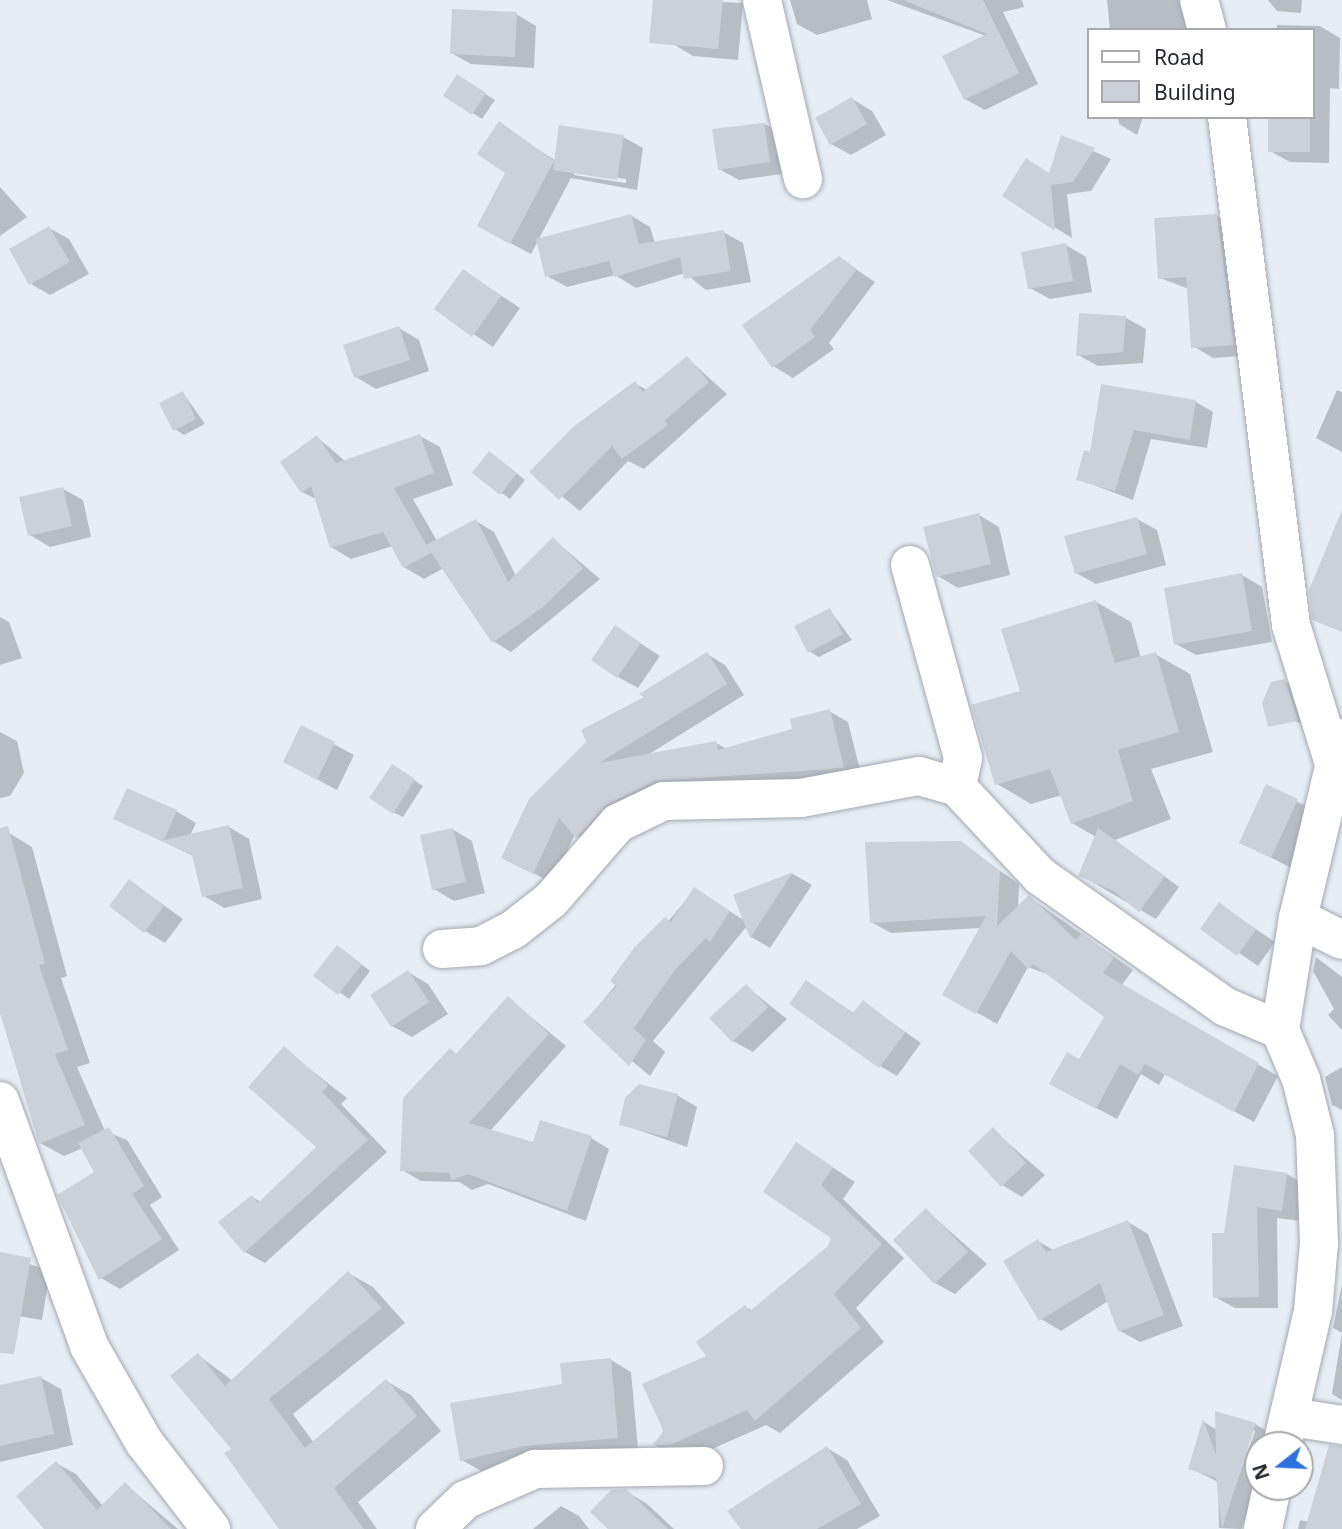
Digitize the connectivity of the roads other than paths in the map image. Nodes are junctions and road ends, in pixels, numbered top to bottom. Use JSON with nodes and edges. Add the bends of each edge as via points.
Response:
{"nodes":[{"id":1,"x":762,"y":0,"type":"edge"},
{"id":2,"x":1199,"y":0,"type":"edge"},
{"id":3,"x":1206,"y":28,"type":"edge"},
{"id":4,"x":1227,"y":119,"type":"edge"},
{"id":5,"x":803,"y":179,"type":"dead end"},
{"id":6,"x":910,"y":565,"type":"dead end"},
{"id":7,"x":1338,"y":749,"type":"edge"},
{"id":8,"x":957,"y":787,"type":"junction"},
{"id":9,"x":1298,"y":918,"type":"junction"},
{"id":10,"x":1342,"y":940,"type":"edge"},
{"id":11,"x":442,"y":949,"type":"dead end"},
{"id":12,"x":1280,"y":1030,"type":"junction"},
{"id":13,"x":0,"y":1101,"type":"edge"},
{"id":14,"x":1330,"y":1243,"type":"edge"},
{"id":15,"x":1342,"y":1425,"type":"edge"},
{"id":16,"x":1286,"y":1431,"type":"edge"},
{"id":17,"x":704,"y":1465,"type":"dead end"},
{"id":18,"x":1269,"y":1501,"type":"edge"},
{"id":19,"x":211,"y":1529,"type":"edge"},
{"id":20,"x":435,"y":1529,"type":"edge"},
{"id":21,"x":1264,"y":1529,"type":"edge"}],
"edges":[{"from":1,"to":5,"type":"street"},
{"from":2,"to":3,"type":"street"},
{"from":4,"to":7,"type":"street","via":[[1291,625]]},
{"from":6,"to":8,"type":"street","via":[[963,758]]},
{"from":7,"to":9,"type":"street"},
{"from":8,"to":11,"type":"street","via":[[919,776],[801,798],[664,801],[618,823],[551,900],[514,929],[481,946]]},
{"from":8,"to":12,"type":"street","via":[[1051,884],[1226,1007]]},
{"from":9,"to":10,"type":"street"},
{"from":9,"to":12,"type":"street"},
{"from":12,"to":14,"type":"street","via":[[1301,1079],[1315,1135]]},
{"from":13,"to":19,"type":"street","via":[[94,1357],[144,1442]]},
{"from":14,"to":16,"type":"street"},
{"from":15,"to":16,"type":"street"},
{"from":17,"to":20,"type":"street","via":[[535,1469],[465,1500]]},
{"from":18,"to":21,"type":"street"}]}
